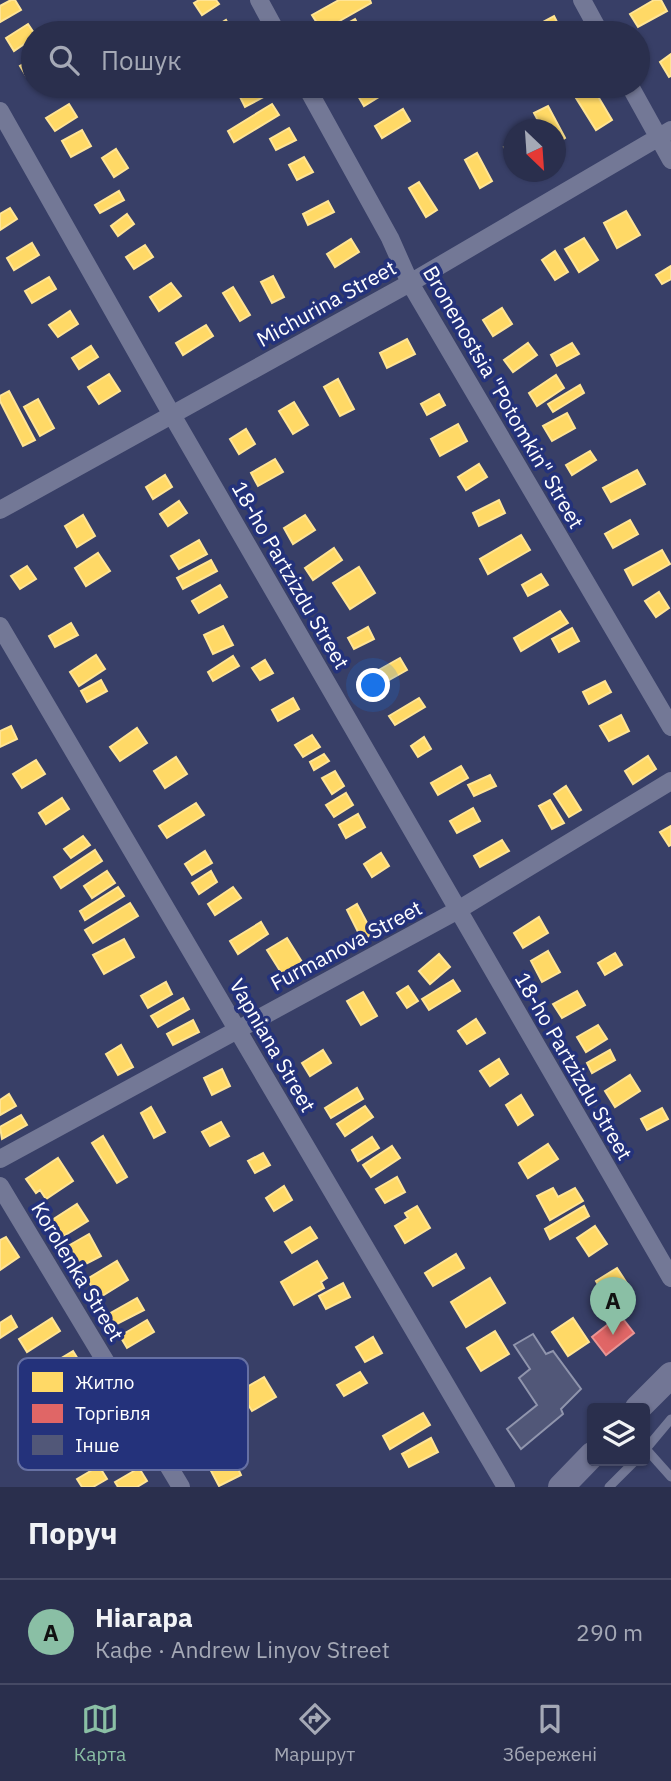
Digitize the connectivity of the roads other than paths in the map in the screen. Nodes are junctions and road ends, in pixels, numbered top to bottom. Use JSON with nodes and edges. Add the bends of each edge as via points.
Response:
{"nodes":[{"id":1,"x":259,"y":0,"type":"edge"},
{"id":2,"x":582,"y":0,"type":"edge"},
{"id":3,"x":270,"y":21,"type":"edge"},
{"id":4,"x":593,"y":21,"type":"edge"},
{"id":5,"x":313,"y":98,"type":"edge"},
{"id":6,"x":638,"y":98,"type":"edge"},
{"id":7,"x":0,"y":111,"type":"edge"},
{"id":8,"x":665,"y":134,"type":"edge"},
{"id":9,"x":671,"y":160,"type":"edge"},
{"id":10,"x":410,"y":283,"type":"junction"},
{"id":11,"x":172,"y":415,"type":"junction"},
{"id":12,"x":0,"y":510,"type":"edge"},
{"id":13,"x":0,"y":626,"type":"edge"},
{"id":14,"x":671,"y":727,"type":"edge"},
{"id":15,"x":671,"y":781,"type":"edge"},
{"id":16,"x":458,"y":910,"type":"junction"},
{"id":17,"x":238,"y":1029,"type":"junction"},
{"id":18,"x":0,"y":1160,"type":"edge"},
{"id":19,"x":0,"y":1186,"type":"edge"},
{"id":20,"x":671,"y":1278,"type":"edge"},
{"id":21,"x":103,"y":1358,"type":"edge"},
{"id":22,"x":665,"y":1384,"type":"edge"},
{"id":23,"x":644,"y":1403,"type":"edge"},
{"id":24,"x":671,"y":1419,"type":"edge"},
{"id":25,"x":650,"y":1444,"type":"edge"},
{"id":26,"x":650,"y":1455,"type":"edge"},
{"id":27,"x":587,"y":1460,"type":"edge"},
{"id":28,"x":630,"y":1466,"type":"edge"},
{"id":29,"x":171,"y":1470,"type":"edge"},
{"id":30,"x":671,"y":1477,"type":"edge"},
{"id":31,"x":181,"y":1487,"type":"edge"},
{"id":32,"x":506,"y":1487,"type":"edge"},
{"id":33,"x":561,"y":1487,"type":"edge"},
{"id":34,"x":609,"y":1487,"type":"edge"}],
"edges":[{"from":1,"to":3,"type":"street"},
{"from":2,"to":4,"type":"street"},
{"from":5,"to":10,"type":"street","name":"Bronenostsia \"Potomkin\" Street","via":[[390,237]]},
{"from":6,"to":8,"type":"street"},
{"from":7,"to":11,"type":"street","name":"18-ho Partzizdu Street"},
{"from":8,"to":9,"type":"street"},
{"from":8,"to":10,"type":"street","name":"Michurina Street"},
{"from":10,"to":11,"type":"street","name":"Michurina Street"},
{"from":10,"to":14,"type":"street","name":"Bronenostsia \"Potomkin\" Street"},
{"from":11,"to":12,"type":"street","name":"Michurina Street"},
{"from":11,"to":16,"type":"street","name":"18-ho Partzizdu Street"},
{"from":13,"to":17,"type":"street","name":"Vapniana Street"},
{"from":15,"to":16,"type":"street","name":"Furmanova Street"},
{"from":16,"to":17,"type":"street","name":"Furmanova Street"},
{"from":16,"to":20,"type":"street","name":"18-ho Partzizdu Street"},
{"from":17,"to":18,"type":"street","name":"Furmanova Street"},
{"from":17,"to":32,"type":"street","name":"Vapniana Street"},
{"from":19,"to":21,"type":"street","name":"Korolenka Street"},
{"from":22,"to":23,"type":"main road"},
{"from":24,"to":25,"type":"lane"},
{"from":26,"to":30,"type":"lane"},
{"from":27,"to":33,"type":"main road"},
{"from":28,"to":34,"type":"lane"},
{"from":29,"to":31,"type":"street","name":"Korolenka Street"}]}
